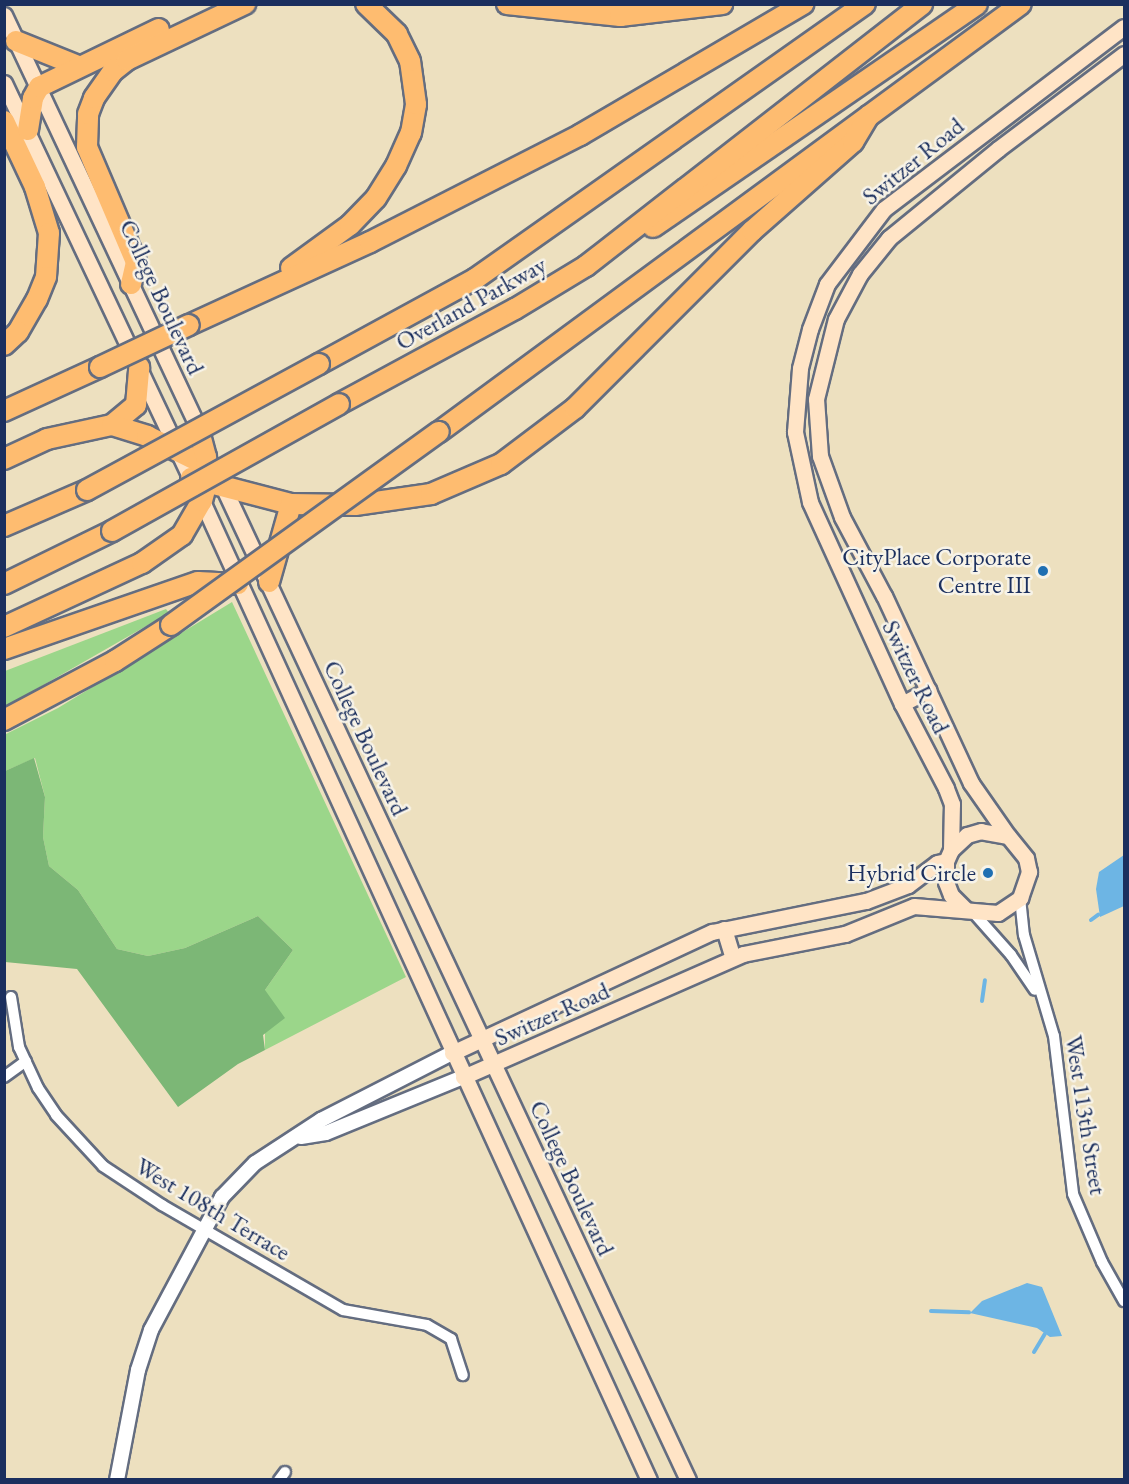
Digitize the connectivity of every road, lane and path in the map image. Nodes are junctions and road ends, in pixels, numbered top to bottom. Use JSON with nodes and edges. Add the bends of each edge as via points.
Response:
{"nodes":[{"id":1,"x":213,"y":4,"type":"edge"},
{"id":2,"x":245,"y":4,"type":"edge"},
{"id":3,"x":366,"y":4,"type":"edge"},
{"id":4,"x":507,"y":4,"type":"edge"},
{"id":5,"x":722,"y":4,"type":"edge"},
{"id":6,"x":803,"y":4,"type":"edge"},
{"id":7,"x":865,"y":4,"type":"edge"},
{"id":8,"x":922,"y":4,"type":"edge"},
{"id":9,"x":976,"y":4,"type":"edge"},
{"id":10,"x":1021,"y":4,"type":"edge"},
{"id":11,"x":4,"y":15,"type":"edge"},
{"id":12,"x":1125,"y":27,"type":"edge"},
{"id":13,"x":16,"y":41,"type":"junction"},
{"id":14,"x":1125,"y":54,"type":"edge"},
{"id":15,"x":78,"y":66,"type":"junction"},
{"id":16,"x":4,"y":83,"type":"edge"},
{"id":17,"x":39,"y":87,"type":"junction"},
{"id":18,"x":869,"y":115,"type":"junction"},
{"id":19,"x":4,"y":121,"type":"edge"},
{"id":20,"x":28,"y":130,"type":"junction"},
{"id":21,"x":985,"y":130,"type":"junction"},
{"id":22,"x":998,"y":149,"type":"junction"},
{"id":23,"x":586,"y":266,"type":"junction"},
{"id":24,"x":131,"y":284,"type":"junction"},
{"id":25,"x":230,"y":306,"type":"junction"},
{"id":26,"x":4,"y":345,"type":"edge"},
{"id":27,"x":139,"y":367,"type":"junction"},
{"id":28,"x":800,"y":368,"type":"junction"},
{"id":29,"x":820,"y":372,"type":"junction"},
{"id":30,"x":4,"y":411,"type":"edge"},
{"id":31,"x":112,"y":425,"type":"junction"},
{"id":32,"x":199,"y":430,"type":"joint"},
{"id":33,"x":180,"y":453,"type":"junction"},
{"id":34,"x":4,"y":459,"type":"edge"},
{"id":35,"x":208,"y":481,"type":"junction"},
{"id":36,"x":291,"y":504,"type":"junction"},
{"id":37,"x":4,"y":526,"type":"edge"},
{"id":38,"x":269,"y":582,"type":"junction"},
{"id":39,"x":4,"y":584,"type":"edge"},
{"id":40,"x":238,"y":584,"type":"junction"},
{"id":41,"x":4,"y":627,"type":"edge"},
{"id":42,"x":4,"y":649,"type":"edge"},
{"id":43,"x":928,"y":690,"type":"junction"},
{"id":44,"x":902,"y":704,"type":"junction"},
{"id":45,"x":4,"y":720,"type":"edge"},
{"id":46,"x":1008,"y":836,"type":"junction"},
{"id":47,"x":948,"y":856,"type":"junction"},
{"id":48,"x":1020,"y":898,"type":"junction"},
{"id":49,"x":969,"y":911,"type":"junction"},
{"id":50,"x":724,"y":929,"type":"junction"},
{"id":51,"x":733,"y":958,"type":"junction"},
{"id":52,"x":11,"y":997,"type":"dead end"},
{"id":53,"x":1041,"y":998,"type":"junction"},
{"id":54,"x":483,"y":1039,"type":"junction"},
{"id":55,"x":452,"y":1053,"type":"junction"},
{"id":56,"x":26,"y":1061,"type":"junction"},
{"id":57,"x":495,"y":1064,"type":"junction"},
{"id":58,"x":4,"y":1077,"type":"edge"},
{"id":59,"x":463,"y":1077,"type":"junction"},
{"id":60,"x":379,"y":1090,"type":"junction"},
{"id":61,"x":387,"y":1108,"type":"junction"},
{"id":62,"x":298,"y":1137,"type":"junction"},
{"id":63,"x":204,"y":1228,"type":"junction"},
{"id":64,"x":1125,"y":1301,"type":"edge"},
{"id":65,"x":463,"y":1375,"type":"dead end"},
{"id":66,"x":117,"y":1479,"type":"edge"},
{"id":67,"x":649,"y":1479,"type":"edge"},
{"id":68,"x":688,"y":1479,"type":"edge"}],
"edges":[{"from":1,"to":15,"type":"highway"},
{"from":2,"to":24,"type":"highway","via":[[127,60],[113,72],[87,114],[87,147],[136,262]]},
{"from":3,"to":25,"type":"highway","via":[[396,34],[412,68],[416,104],[405,149],[381,190],[350,225]]},
{"from":4,"to":5,"type":"highway","via":[[620,16]]},
{"from":6,"to":25,"type":"highway","via":[[580,135],[370,242]]},
{"from":7,"to":37,"type":"highway","name":"Overland Parkway","bridge":true,"via":[[475,279],[87,490]]},
{"from":8,"to":23,"type":"highway","name":"Overland Parkway"},
{"from":9,"to":23,"type":"highway","via":[[682,210]]},
{"from":10,"to":18,"type":"highway"},
{"from":11,"to":13,"type":"main road","name":"College Boulevard"},
{"from":12,"to":21,"type":"main road","name":"Switzer Road"},
{"from":13,"to":15,"type":"highway"},
{"from":13,"to":17,"type":"main road","name":"College Boulevard"},
{"from":14,"to":22,"type":"main road","name":"Switzer Road"},
{"from":15,"to":17,"type":"highway"},
{"from":16,"to":20,"type":"main road","name":"College Boulevard"},
{"from":17,"to":20,"type":"highway","via":[[33,98]]},
{"from":17,"to":24,"type":"main road","name":"College Boulevard"},
{"from":18,"to":36,"type":"highway","via":[[853,142],[752,231],[575,408],[522,452],[477,477],[422,496],[355,505]]},
{"from":18,"to":45,"type":"highway","bridge":true,"via":[[171,625],[114,661]]},
{"from":19,"to":26,"type":"highway","via":[[35,187],[49,233],[46,277],[18,332]]},
{"from":20,"to":27,"type":"main road","name":"College Boulevard"},
{"from":21,"to":22,"type":"main road"},
{"from":21,"to":28,"type":"main road","name":"Switzer Road","via":[[902,193],[850,250],[817,307]]},
{"from":22,"to":29,"type":"main road","name":"Switzer Road","via":[[901,226],[872,258],[836,319]]},
{"from":23,"to":39,"type":"highway","name":"Overland Parkway","bridge":true,"via":[[505,315],[112,531]]},
{"from":24,"to":32,"type":"main road","name":"College Boulevard"},
{"from":25,"to":30,"type":"highway","bridge":true},
{"from":27,"to":31,"type":"highway","via":[[136,405]]},
{"from":27,"to":33,"type":"main road","name":"College Boulevard"},
{"from":28,"to":29,"type":"main road"},
{"from":28,"to":44,"type":"main road","name":"Switzer Road","via":[[795,432],[810,502]]},
{"from":29,"to":43,"type":"main road","name":"Switzer Road","via":[[816,424],[825,474],[842,517]]},
{"from":31,"to":33,"type":"highway","via":[[147,436]]},
{"from":31,"to":34,"type":"highway","via":[[47,439]]},
{"from":32,"to":35,"type":"highway"},
{"from":33,"to":35,"type":"highway"},
{"from":35,"to":36,"type":"highway"},
{"from":35,"to":38,"type":"main road","name":"College Boulevard"},
{"from":35,"to":40,"type":"main road"},
{"from":35,"to":41,"type":"highway","via":[[190,524],[170,547]]},
{"from":36,"to":38,"type":"highway"},
{"from":38,"to":54,"type":"main road","name":"College Boulevard"},
{"from":40,"to":42,"type":"highway","via":[[198,582]]},
{"from":40,"to":55,"type":"main road"},
{"from":43,"to":44,"type":"main road"},
{"from":43,"to":46,"type":"main road","name":"Switzer Road","via":[[971,783]]},
{"from":44,"to":47,"type":"main road","name":"Switzer Road","via":[[952,804]]},
{"from":46,"to":47,"type":"main road","via":[[981,831],[967,835]]},
{"from":46,"to":48,"type":"main road","via":[[1026,858],[1029,872]]},
{"from":47,"to":49,"type":"main road","via":[[949,888]]},
{"from":47,"to":50,"type":"main road","name":"Switzer Road","via":[[908,885],[866,900]]},
{"from":48,"to":49,"type":"main road","via":[[998,913]]},
{"from":48,"to":53,"type":"street","name":"West 113th Street","via":[[1022,926]]},
{"from":49,"to":51,"type":"main road","name":"Switzer Road","via":[[914,906],[845,934]]},
{"from":49,"to":53,"type":"street","name":"West 113th Street","via":[[1011,955]]},
{"from":50,"to":51,"type":"main road"},
{"from":50,"to":54,"type":"main road","name":"Switzer Road"},
{"from":51,"to":57,"type":"main road","name":"Switzer Road"},
{"from":52,"to":56,"type":"street","name":"West 108th Terrace","via":[[14,1028]]},
{"from":53,"to":64,"type":"street","name":"West 113th Street","via":[[1054,1036],[1073,1194],[1102,1262]]},
{"from":54,"to":55,"type":"main road","name":"Switzer Road"},
{"from":54,"to":57,"type":"main road","name":"College Boulevard"},
{"from":55,"to":59,"type":"main road"},
{"from":55,"to":60,"type":"street"},
{"from":56,"to":58,"type":"street"},
{"from":56,"to":63,"type":"street","name":"West 108th Terrace","via":[[56,1115],[103,1166]]},
{"from":57,"to":59,"type":"main road","name":"Switzer Road"},
{"from":57,"to":68,"type":"main road","name":"College Boulevard"},
{"from":59,"to":61,"type":"street"},
{"from":59,"to":67,"type":"main road"},
{"from":60,"to":61,"type":"street"},
{"from":60,"to":62,"type":"street","via":[[321,1120]]},
{"from":61,"to":62,"type":"street","via":[[326,1133]]},
{"from":62,"to":63,"type":"street","via":[[240,1176]]},
{"from":63,"to":65,"type":"street","name":"West 108th Terrace","via":[[343,1310],[427,1325],[452,1340]]},
{"from":63,"to":66,"type":"street","via":[[151,1330],[138,1370]]}]}
